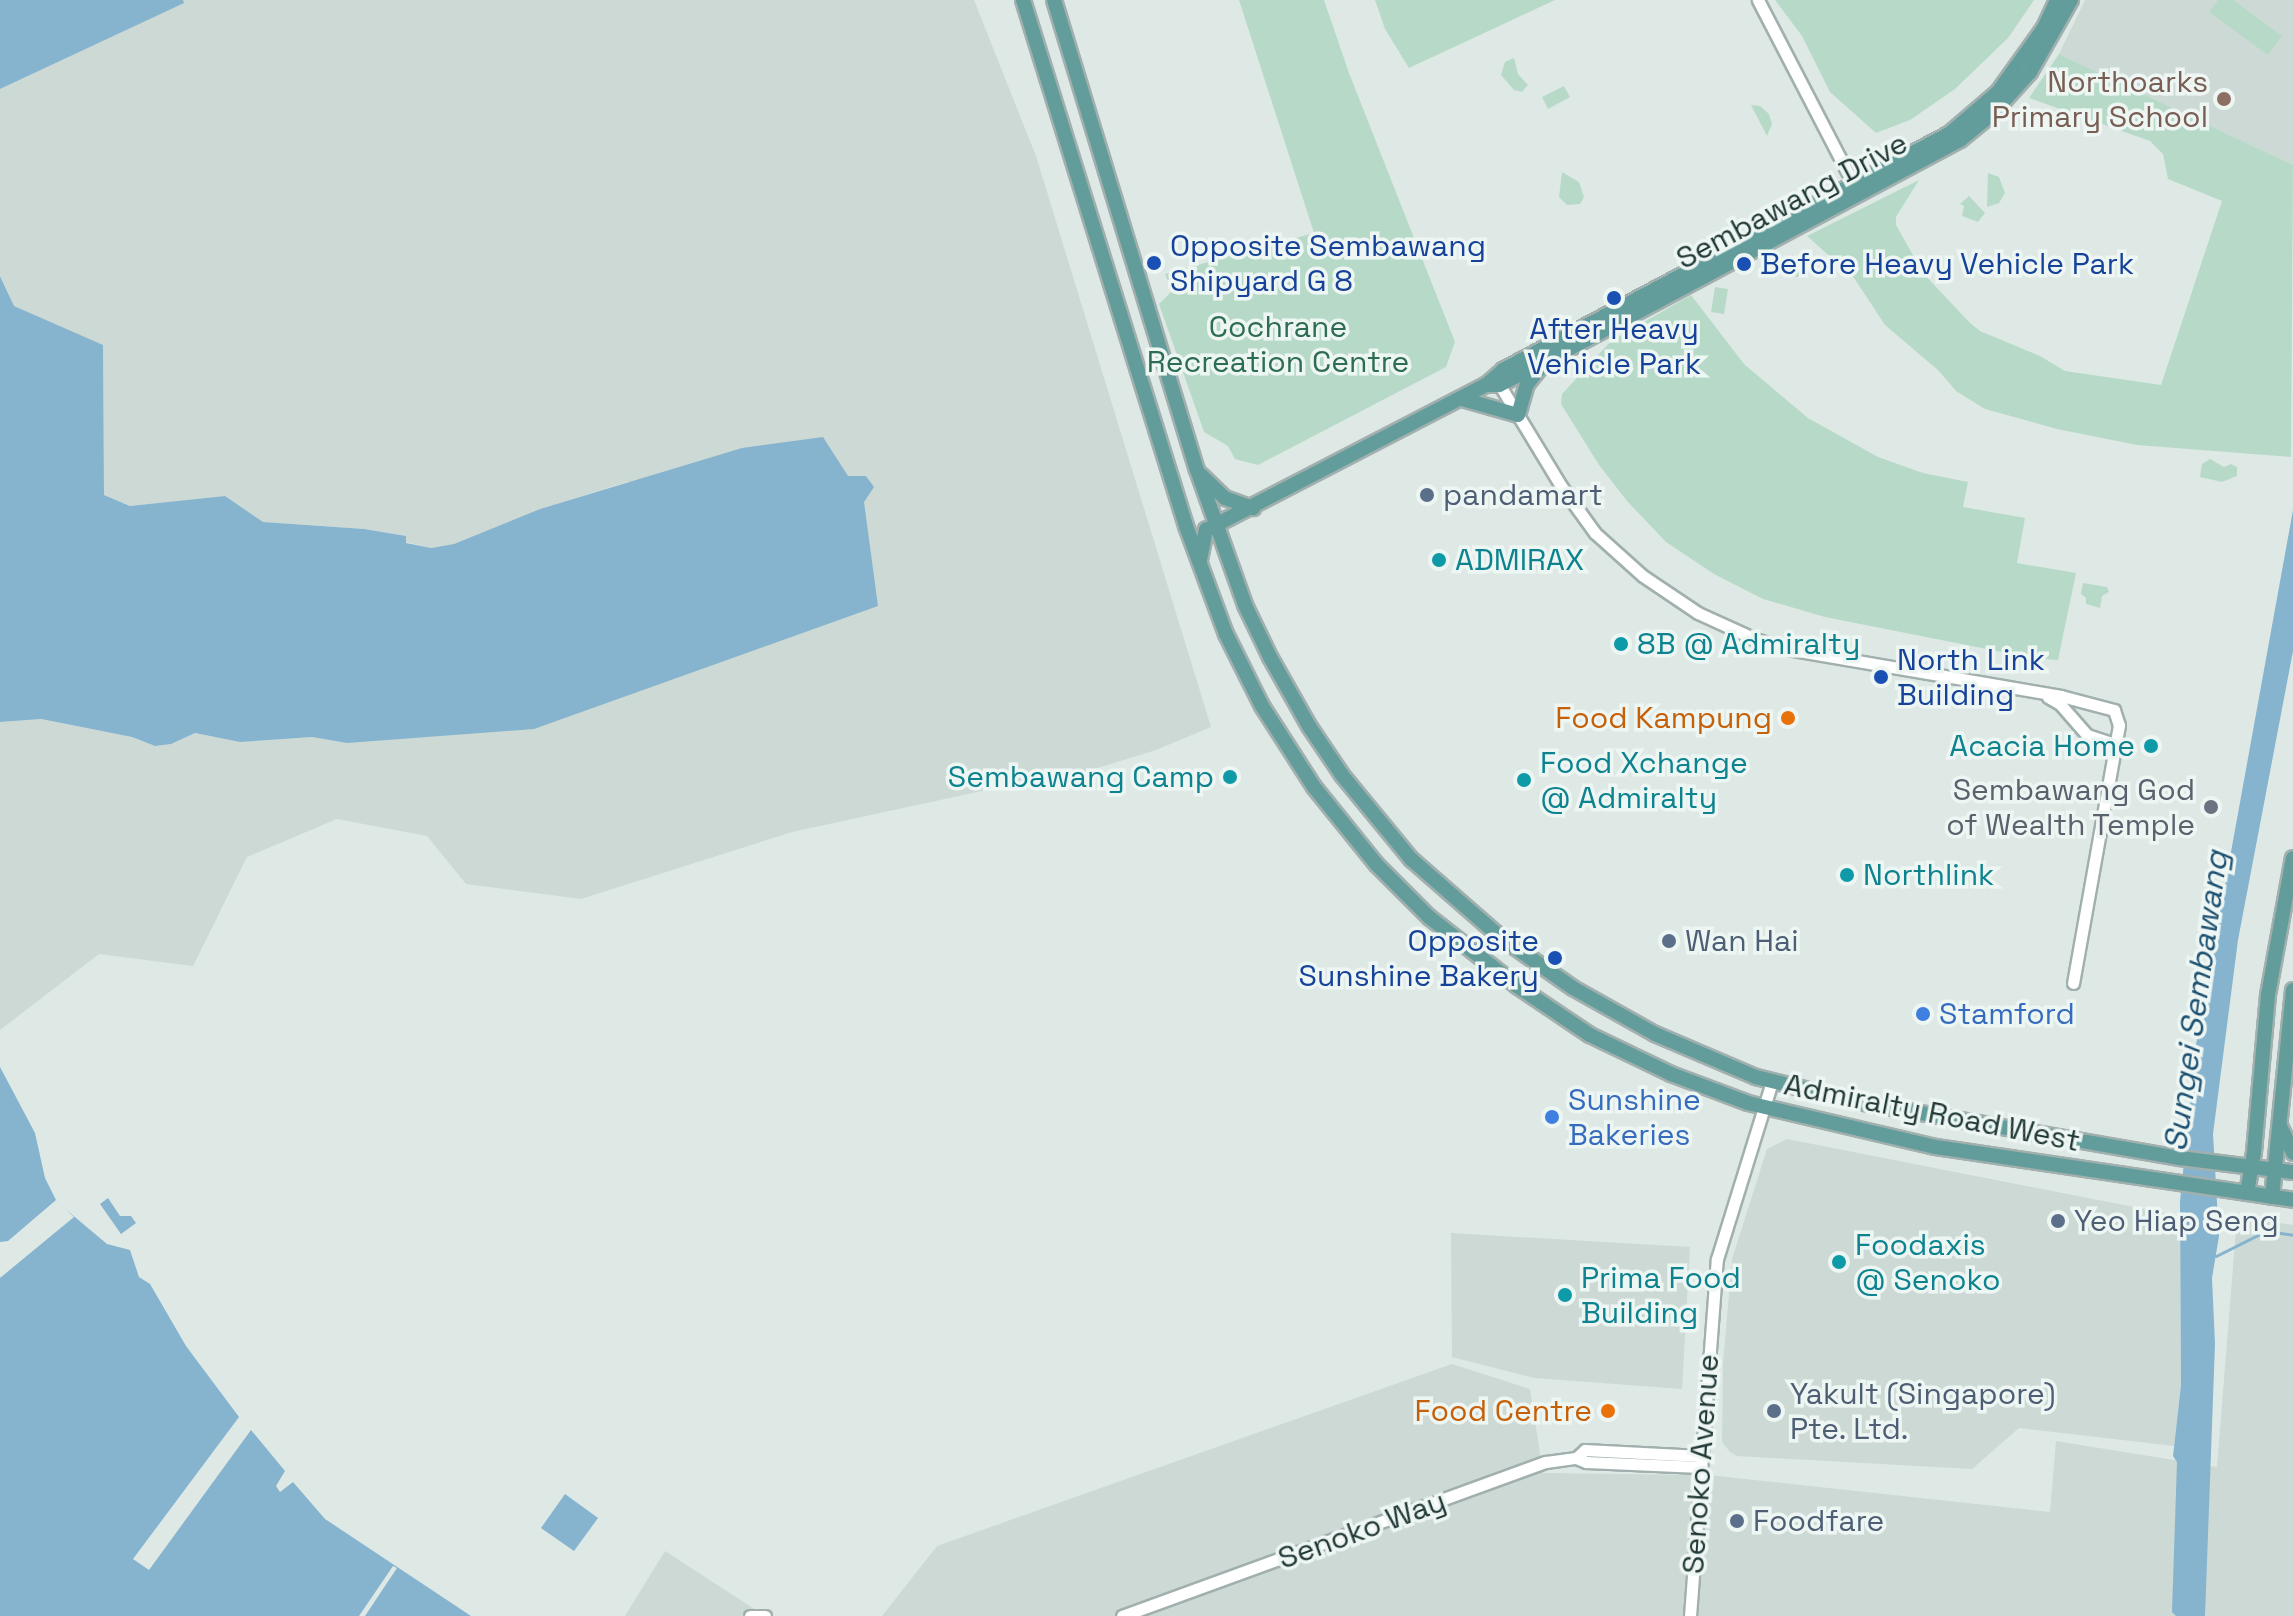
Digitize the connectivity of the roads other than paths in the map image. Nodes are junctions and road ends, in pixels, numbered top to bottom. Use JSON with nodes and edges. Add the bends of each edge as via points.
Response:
{"nodes":[{"id":1,"x":1023,"y":0,"type":"edge"},
{"id":2,"x":1054,"y":0,"type":"edge"},
{"id":3,"x":1758,"y":0,"type":"edge"},
{"id":4,"x":2057,"y":0,"type":"edge"},
{"id":5,"x":2071,"y":0,"type":"edge"},
{"id":6,"x":1856,"y":189,"type":"junction"},
{"id":7,"x":1546,"y":361,"type":"junction"},
{"id":8,"x":1493,"y":382,"type":"junction"},
{"id":9,"x":1462,"y":399,"type":"junction"},
{"id":10,"x":1518,"y":415,"type":"junction"},
{"id":11,"x":1197,"y":470,"type":"junction"},
{"id":12,"x":1253,"y":508,"type":"junction"},
{"id":13,"x":1217,"y":526,"type":"junction"},
{"id":14,"x":1199,"y":564,"type":"junction"},
{"id":15,"x":2044,"y":695,"type":"junction"},
{"id":16,"x":2115,"y":744,"type":"junction"},
{"id":17,"x":2293,"y":858,"type":"edge"},
{"id":18,"x":2073,"y":983,"type":"dead end"},
{"id":19,"x":2293,"y":990,"type":"edge"},
{"id":20,"x":1772,"y":1081,"type":"junction"},
{"id":21,"x":1763,"y":1107,"type":"junction"},
{"id":22,"x":2280,"y":1126,"type":"junction"},
{"id":23,"x":2293,"y":1153,"type":"edge"},
{"id":24,"x":2252,"y":1168,"type":"junction"},
{"id":25,"x":2276,"y":1169,"type":"junction"},
{"id":26,"x":2293,"y":1172,"type":"edge"},
{"id":27,"x":2247,"y":1193,"type":"junction"},
{"id":28,"x":2272,"y":1197,"type":"junction"},
{"id":29,"x":2293,"y":1200,"type":"edge"},
{"id":30,"x":1700,"y":1462,"type":"junction"},
{"id":31,"x":1150,"y":1611,"type":"edge"},
{"id":32,"x":750,"y":1616,"type":"edge"},
{"id":33,"x":765,"y":1616,"type":"edge"},
{"id":34,"x":1122,"y":1616,"type":"edge"},
{"id":35,"x":1690,"y":1616,"type":"edge"}],
"edges":[{"from":1,"to":14,"type":"main road","name":"Admiralty Road West"},
{"from":2,"to":11,"type":"main road","name":"Admiralty Road West"},
{"from":3,"to":6,"type":"street"},
{"from":4,"to":6,"type":"main road","name":"Sembawang Drive","via":[[2020,64],[1973,116]]},
{"from":5,"to":6,"type":"main road","name":"Sembawang Drive","via":[[2030,72],[1992,114],[1936,155]]},
{"from":6,"to":7,"type":"main road","name":"Sembawang Drive"},
{"from":6,"to":8,"type":"main road","name":"Sembawang Drive"},
{"from":7,"to":8,"type":"main road","name":"Sembawang Drive"},
{"from":7,"to":10,"type":"main road","via":[[1527,384]]},
{"from":8,"to":9,"type":"main road","name":"Sembawang Drive"},
{"from":8,"to":10,"type":"street"},
{"from":9,"to":10,"type":"main road"},
{"from":9,"to":12,"type":"main road","name":"Sembawang Drive"},
{"from":10,"to":15,"type":"street","via":[[1595,533],[1643,576],[1698,613],[1787,649]]},
{"from":11,"to":12,"type":"main road","via":[[1225,498]]},
{"from":11,"to":13,"type":"main road","name":"Admiralty Road West"},
{"from":12,"to":13,"type":"main road","name":"Sembawang Drive"},
{"from":13,"to":14,"type":"main road","via":[[1202,537]]},
{"from":13,"to":20,"type":"main road","name":"Admiralty Road West","via":[[1257,632],[1287,689],[1342,775],[1411,859],[1499,936],[1584,995],[1691,1051]]},
{"from":14,"to":21,"type":"main road","name":"Admiralty Road West","via":[[1262,706],[1314,787],[1429,917],[1590,1035],[1671,1074]]},
{"from":15,"to":16,"type":"street","via":[[2060,704],[2087,735]]},
{"from":15,"to":16,"type":"street","via":[[2114,710],[2119,719]]},
{"from":16,"to":18,"type":"street"},
{"from":17,"to":24,"type":"main road","via":[[2268,995]]},
{"from":19,"to":22,"type":"main road"},
{"from":20,"to":21,"type":"street","name":"Senoko Avenue"},
{"from":20,"to":24,"type":"main road","name":"Admiralty Road West","via":[[1858,1102]]},
{"from":21,"to":27,"type":"main road","name":"Admiralty Road West","via":[[1936,1147]]},
{"from":21,"to":30,"type":"street","name":"Senoko Avenue","via":[[1717,1259]]},
{"from":22,"to":23,"type":"main road"},
{"from":22,"to":25,"type":"main road"},
{"from":24,"to":25,"type":"main road","name":"Admiralty Road West"},
{"from":24,"to":27,"type":"main road"},
{"from":25,"to":26,"type":"main road","name":"Admiralty Road West"},
{"from":25,"to":28,"type":"main road"},
{"from":27,"to":28,"type":"main road","name":"Admiralty Road West"},
{"from":28,"to":29,"type":"main road","name":"Admiralty Road West"},
{"from":30,"to":31,"type":"street","name":"Senoko Way","via":[[1546,1462]]},
{"from":30,"to":35,"type":"street","name":"Senoko Avenue"},
{"from":31,"to":34,"type":"street","name":"Senoko Way"},
{"from":32,"to":33,"type":"street"}]}
